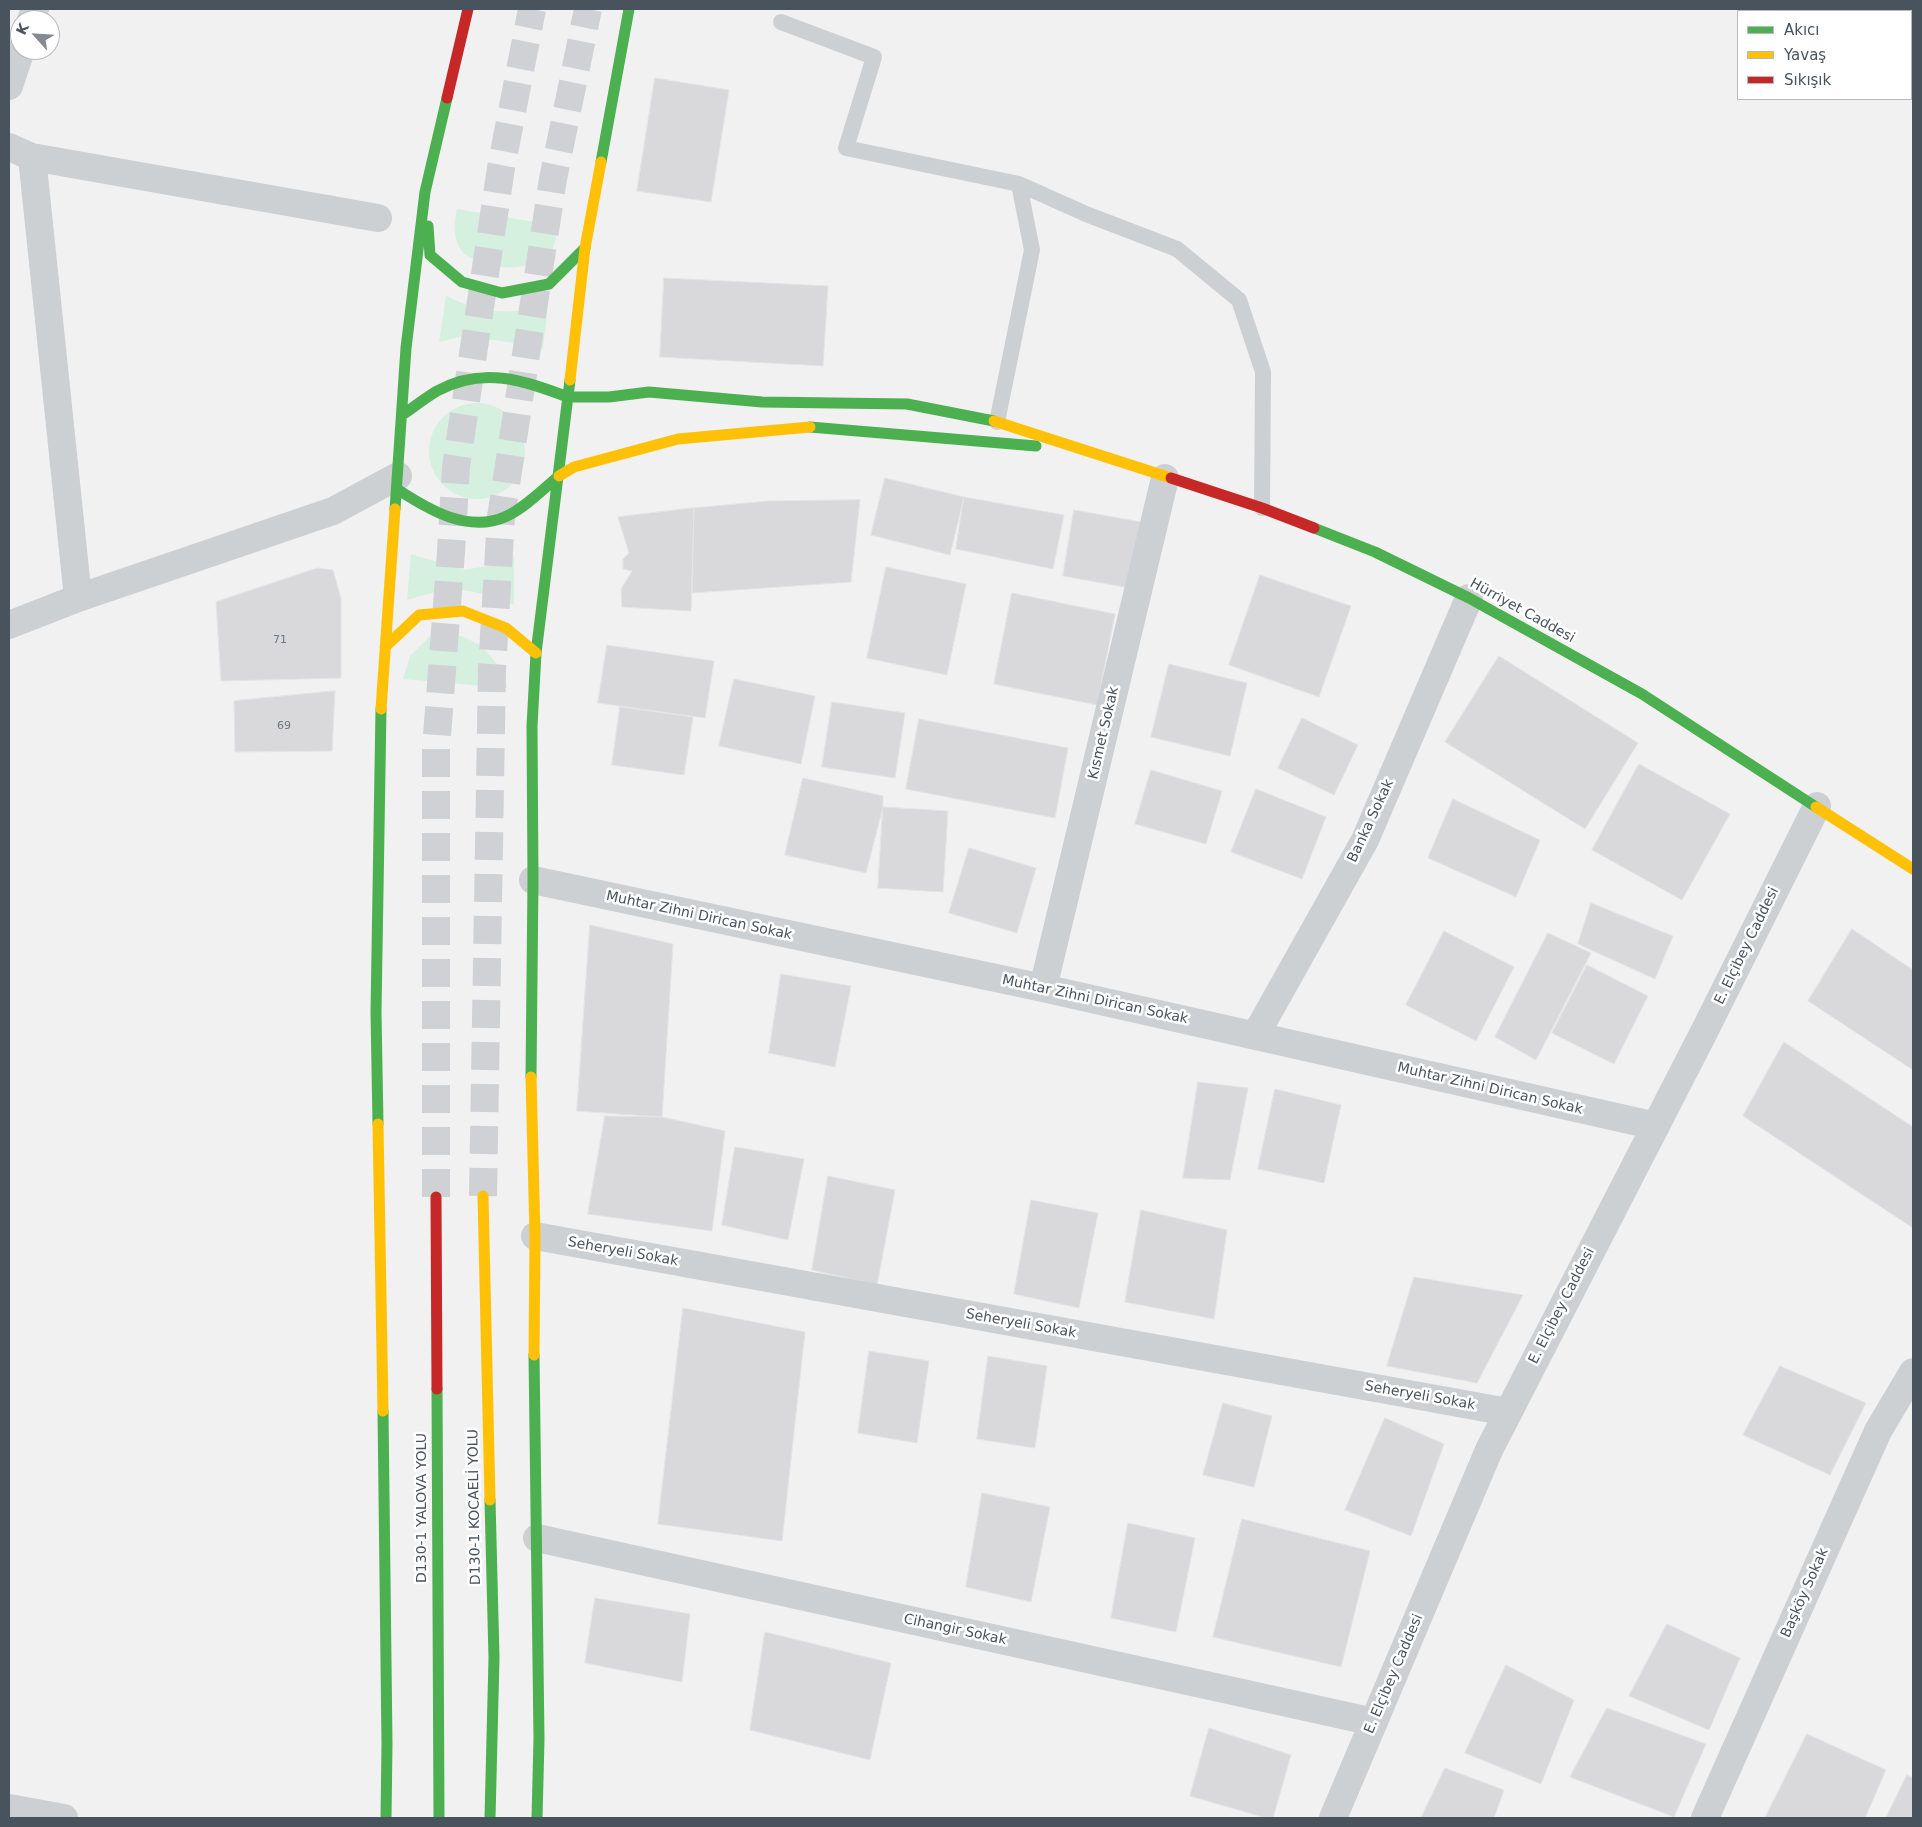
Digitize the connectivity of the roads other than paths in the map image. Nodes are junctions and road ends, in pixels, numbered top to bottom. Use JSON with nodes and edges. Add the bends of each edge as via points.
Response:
{"nodes":[{"id":1,"x":468,"y":9,"type":"edge"},
{"id":2,"x":629,"y":9,"type":"edge"},
{"id":3,"x":781,"y":22,"type":"dead end"},
{"id":4,"x":18,"y":60,"type":"edge"},
{"id":5,"x":9,"y":86,"type":"edge"},
{"id":6,"x":20,"y":152,"type":"edge"},
{"id":7,"x":1019,"y":184,"type":"junction"},
{"id":8,"x":425,"y":192,"type":"junction"},
{"id":9,"x":378,"y":218,"type":"dead end"},
{"id":10,"x":585,"y":248,"type":"junction"},
{"id":11,"x":568,"y":397,"type":"junction"},
{"id":12,"x":402,"y":415,"type":"junction"},
{"id":13,"x":997,"y":422,"type":"junction"},
{"id":14,"x":1082,"y":450,"type":"junction"},
{"id":15,"x":559,"y":476,"type":"junction"},
{"id":16,"x":1165,"y":478,"type":"junction"},
{"id":17,"x":397,"y":482,"type":"junction"},
{"id":18,"x":1262,"y":508,"type":"junction"},
{"id":19,"x":78,"y":598,"type":"junction"},
{"id":20,"x":1470,"y":598,"type":"junction"},
{"id":21,"x":9,"y":625,"type":"edge"},
{"id":22,"x":385,"y":647,"type":"junction"},
{"id":23,"x":536,"y":653,"type":"junction"},
{"id":24,"x":1817,"y":806,"type":"junction"},
{"id":25,"x":1913,"y":869,"type":"edge"},
{"id":26,"x":533,"y":880,"type":"junction"},
{"id":27,"x":1043,"y":988,"type":"junction"},
{"id":28,"x":1255,"y":1036,"type":"junction"},
{"id":29,"x":1656,"y":1126,"type":"junction"},
{"id":30,"x":483,"y":1196,"type":"tunnel mouth"},
{"id":31,"x":436,"y":1197,"type":"tunnel mouth"},
{"id":32,"x":535,"y":1236,"type":"junction"},
{"id":33,"x":1913,"y":1372,"type":"edge"},
{"id":34,"x":1508,"y":1412,"type":"junction"},
{"id":35,"x":537,"y":1538,"type":"junction"},
{"id":36,"x":1374,"y":1722,"type":"junction"},
{"id":37,"x":9,"y":1808,"type":"edge"},
{"id":38,"x":64,"y":1818,"type":"edge"},
{"id":39,"x":386,"y":1818,"type":"edge"},
{"id":40,"x":439,"y":1818,"type":"edge"},
{"id":41,"x":490,"y":1818,"type":"edge"},
{"id":42,"x":537,"y":1818,"type":"edge"},
{"id":43,"x":1333,"y":1818,"type":"edge"},
{"id":44,"x":1705,"y":1818,"type":"edge"}],
"edges":[{"from":1,"to":8,"type":"main road"},
{"from":2,"to":10,"type":"main road"},
{"from":3,"to":7,"type":"lane","via":[[874,57],[846,148]]},
{"from":4,"to":5,"type":"street"},
{"from":6,"to":9,"type":"street"},
{"from":6,"to":19,"type":"street"},
{"from":7,"to":13,"type":"lane","via":[[1032,250]]},
{"from":7,"to":18,"type":"lane","via":[[1177,249],[1238,300],[1263,372]]},
{"from":8,"to":10,"type":"main road","via":[[430,255],[462,282],[502,294],[549,284]]},
{"from":8,"to":12,"type":"main road","via":[[406,348]]},
{"from":10,"to":11,"type":"main road"},
{"from":11,"to":12,"type":"main road","via":[[533,384],[482,376],[438,390]]},
{"from":11,"to":13,"type":"main road","via":[[609,397],[649,392],[762,402],[907,404]]},
{"from":11,"to":15,"type":"main road"},
{"from":12,"to":17,"type":"main road"},
{"from":13,"to":14,"type":"main road"},
{"from":14,"to":15,"type":"main road","via":[[811,427],[678,439],[574,467]]},
{"from":14,"to":16,"type":"main road","name":"Hürriyet Caddesi"},
{"from":15,"to":17,"type":"main road","via":[[507,516],[488,522],[449,518],[422,505]]},
{"from":15,"to":23,"type":"main road"},
{"from":16,"to":18,"type":"main road","name":"Hürriyet Caddesi"},
{"from":16,"to":27,"type":"street","name":"Kısmet Sokak"},
{"from":17,"to":19,"type":"street","via":[[333,511]]},
{"from":17,"to":22,"type":"main road"},
{"from":18,"to":20,"type":"main road","name":"Hürriyet Caddesi","via":[[1375,552]]},
{"from":19,"to":21,"type":"street"},
{"from":20,"to":24,"type":"main road","name":"Hürriyet Caddesi","via":[[1642,694]]},
{"from":20,"to":28,"type":"street","name":"Banka Sokak","via":[[1365,840]]},
{"from":22,"to":23,"type":"main road","via":[[419,615],[464,611],[506,628]]},
{"from":22,"to":39,"type":"main road","via":[[380,729],[376,1012],[384,1431]]},
{"from":23,"to":26,"type":"main road","via":[[532,726]]},
{"from":24,"to":25,"type":"main road","name":"Hürriyet Caddesi"},
{"from":24,"to":29,"type":"street","name":"E. Elçibey Caddesi"},
{"from":26,"to":27,"type":"street","name":"Muhtar Zihni Dirican Sokak"},
{"from":26,"to":32,"type":"main road","via":[[531,1070]]},
{"from":27,"to":28,"type":"street","name":"Muhtar Zihni Dirican Sokak"},
{"from":28,"to":29,"type":"street","name":"Muhtar Zihni Dirican Sokak"},
{"from":29,"to":34,"type":"street","name":"E. Elçibey Caddesi"},
{"from":30,"to":41,"type":"main road","name":"D130-1 KOCAELİ YOLU","via":[[494,1658]]},
{"from":31,"to":40,"type":"main road","name":"D130-1 YALOVA YOLU"},
{"from":32,"to":34,"type":"street","name":"Seheryeli Sokak"},
{"from":32,"to":35,"type":"main road"},
{"from":33,"to":44,"type":"street","name":"Başköy Sokak","via":[[1878,1431]]},
{"from":34,"to":36,"type":"street","name":"E. Elçibey Caddesi"},
{"from":35,"to":36,"type":"street","name":"Cihangir Sokak"},
{"from":35,"to":42,"type":"main road"},
{"from":36,"to":43,"type":"street","name":"E. Elçibey Caddesi"},
{"from":37,"to":38,"type":"street"}]}
